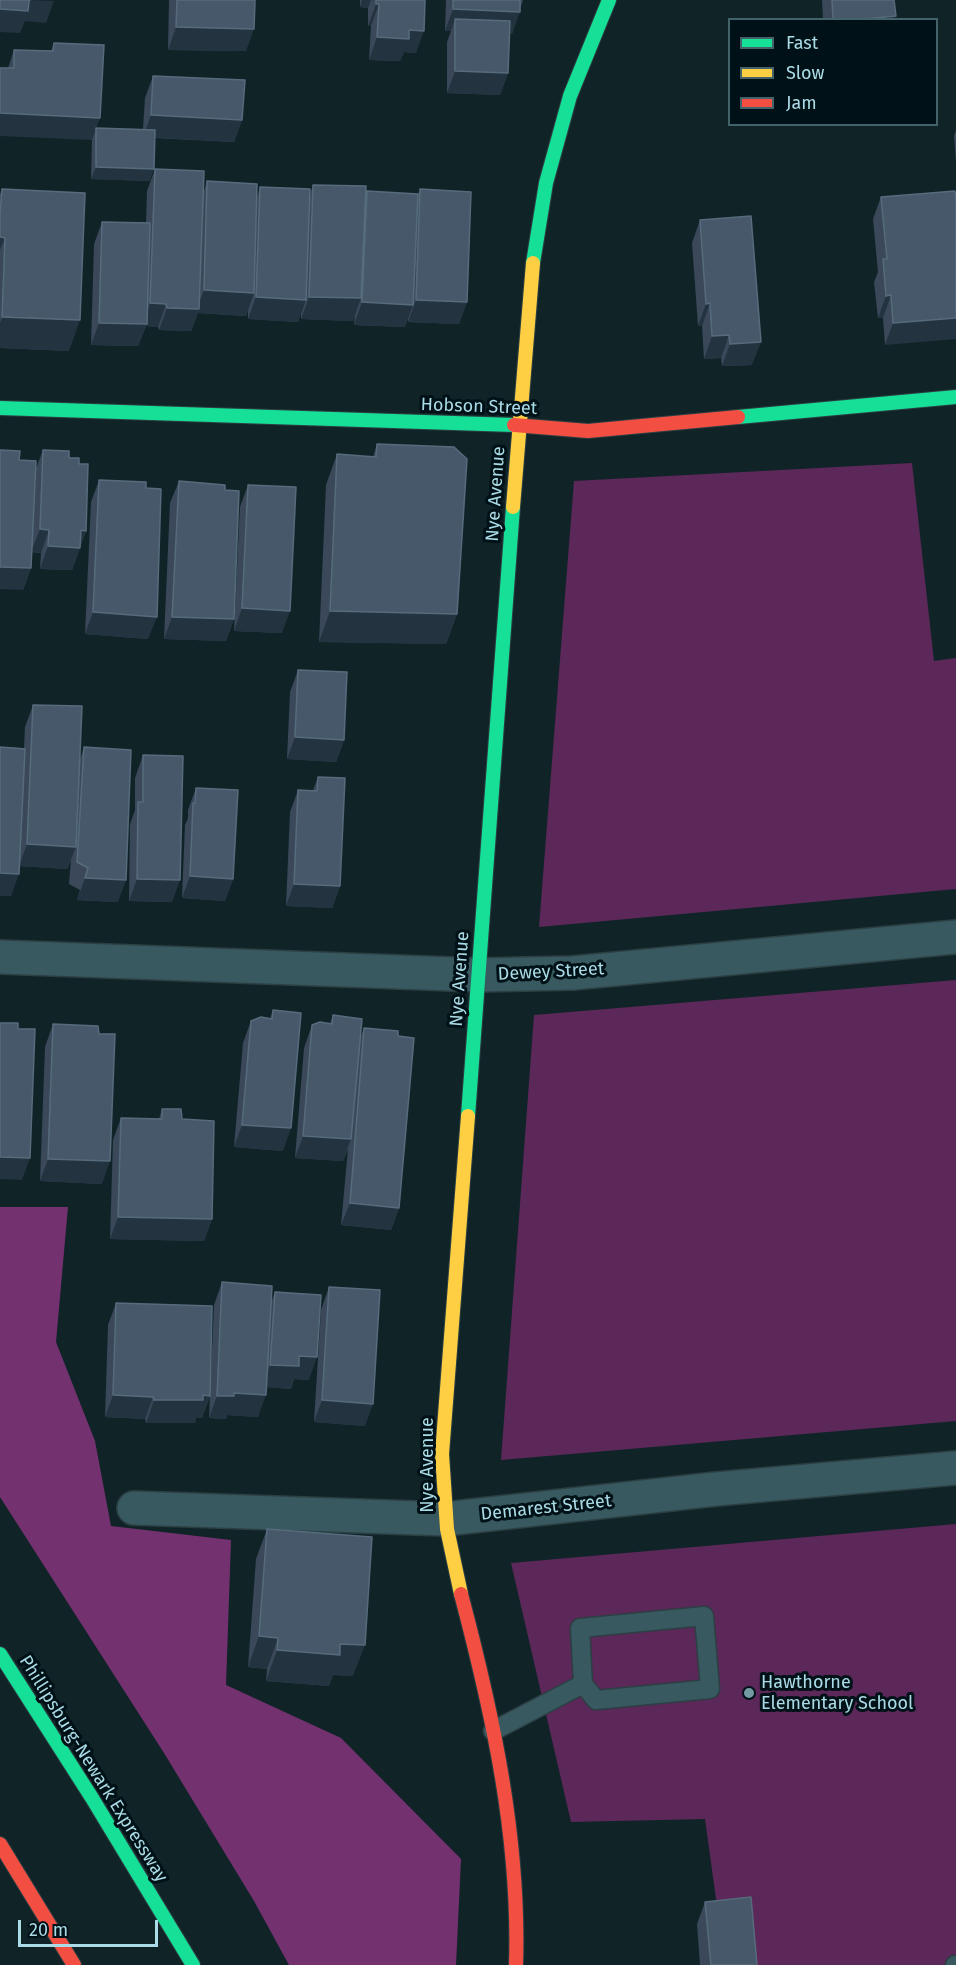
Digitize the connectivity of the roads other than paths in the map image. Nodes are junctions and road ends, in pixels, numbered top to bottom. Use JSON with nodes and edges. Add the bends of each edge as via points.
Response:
{"nodes":[{"id":1,"x":609,"y":0,"type":"edge"},
{"id":2,"x":956,"y":397,"type":"edge"},
{"id":3,"x":0,"y":408,"type":"edge"},
{"id":4,"x":519,"y":425,"type":"junction"},
{"id":5,"x":956,"y":937,"type":"edge"},
{"id":6,"x":0,"y":957,"type":"edge"},
{"id":7,"x":478,"y":975,"type":"junction"},
{"id":8,"x":956,"y":1468,"type":"edge"},
{"id":9,"x":134,"y":1508,"type":"dead end"},
{"id":10,"x":445,"y":1519,"type":"junction"},
{"id":11,"x":0,"y":1654,"type":"edge"},
{"id":12,"x":583,"y":1684,"type":"junction"},
{"id":13,"x":493,"y":1731,"type":"junction"},
{"id":14,"x":0,"y":1844,"type":"edge"},
{"id":15,"x":74,"y":1965,"type":"edge"},
{"id":16,"x":193,"y":1965,"type":"edge"},
{"id":17,"x":516,"y":1965,"type":"edge"}],
"edges":[{"from":1,"to":4,"type":"main road","name":"Nye Avenue","via":[[570,96],[546,183],[531,274]]},
{"from":2,"to":4,"type":"main road","name":"Hobson Street","via":[[588,431]]},
{"from":3,"to":4,"type":"main road","name":"Hobson Street"},
{"from":4,"to":7,"type":"main road","name":"Nye Avenue"},
{"from":5,"to":7,"type":"street","name":"Dewey Street","via":[[573,973]]},
{"from":6,"to":7,"type":"street","name":"Dewey Street"},
{"from":7,"to":10,"type":"main road","name":"Nye Avenue","via":[[442,1454]]},
{"from":8,"to":10,"type":"street","name":"Demarest Street"},
{"from":9,"to":10,"type":"street","name":"Demarest Street"},
{"from":10,"to":13,"type":"main road","name":"Nye Avenue"},
{"from":11,"to":16,"type":"main road","name":"Phillipsburg-Newark Expressway"},
{"from":12,"to":12,"type":"lane","via":[[580,1628],[704,1616],[710,1689],[596,1700]]},
{"from":12,"to":13,"type":"lane"},
{"from":13,"to":17,"type":"main road","name":"Nye Avenue","via":[[510,1817],[516,1874]]},
{"from":14,"to":15,"type":"main road"}]}
